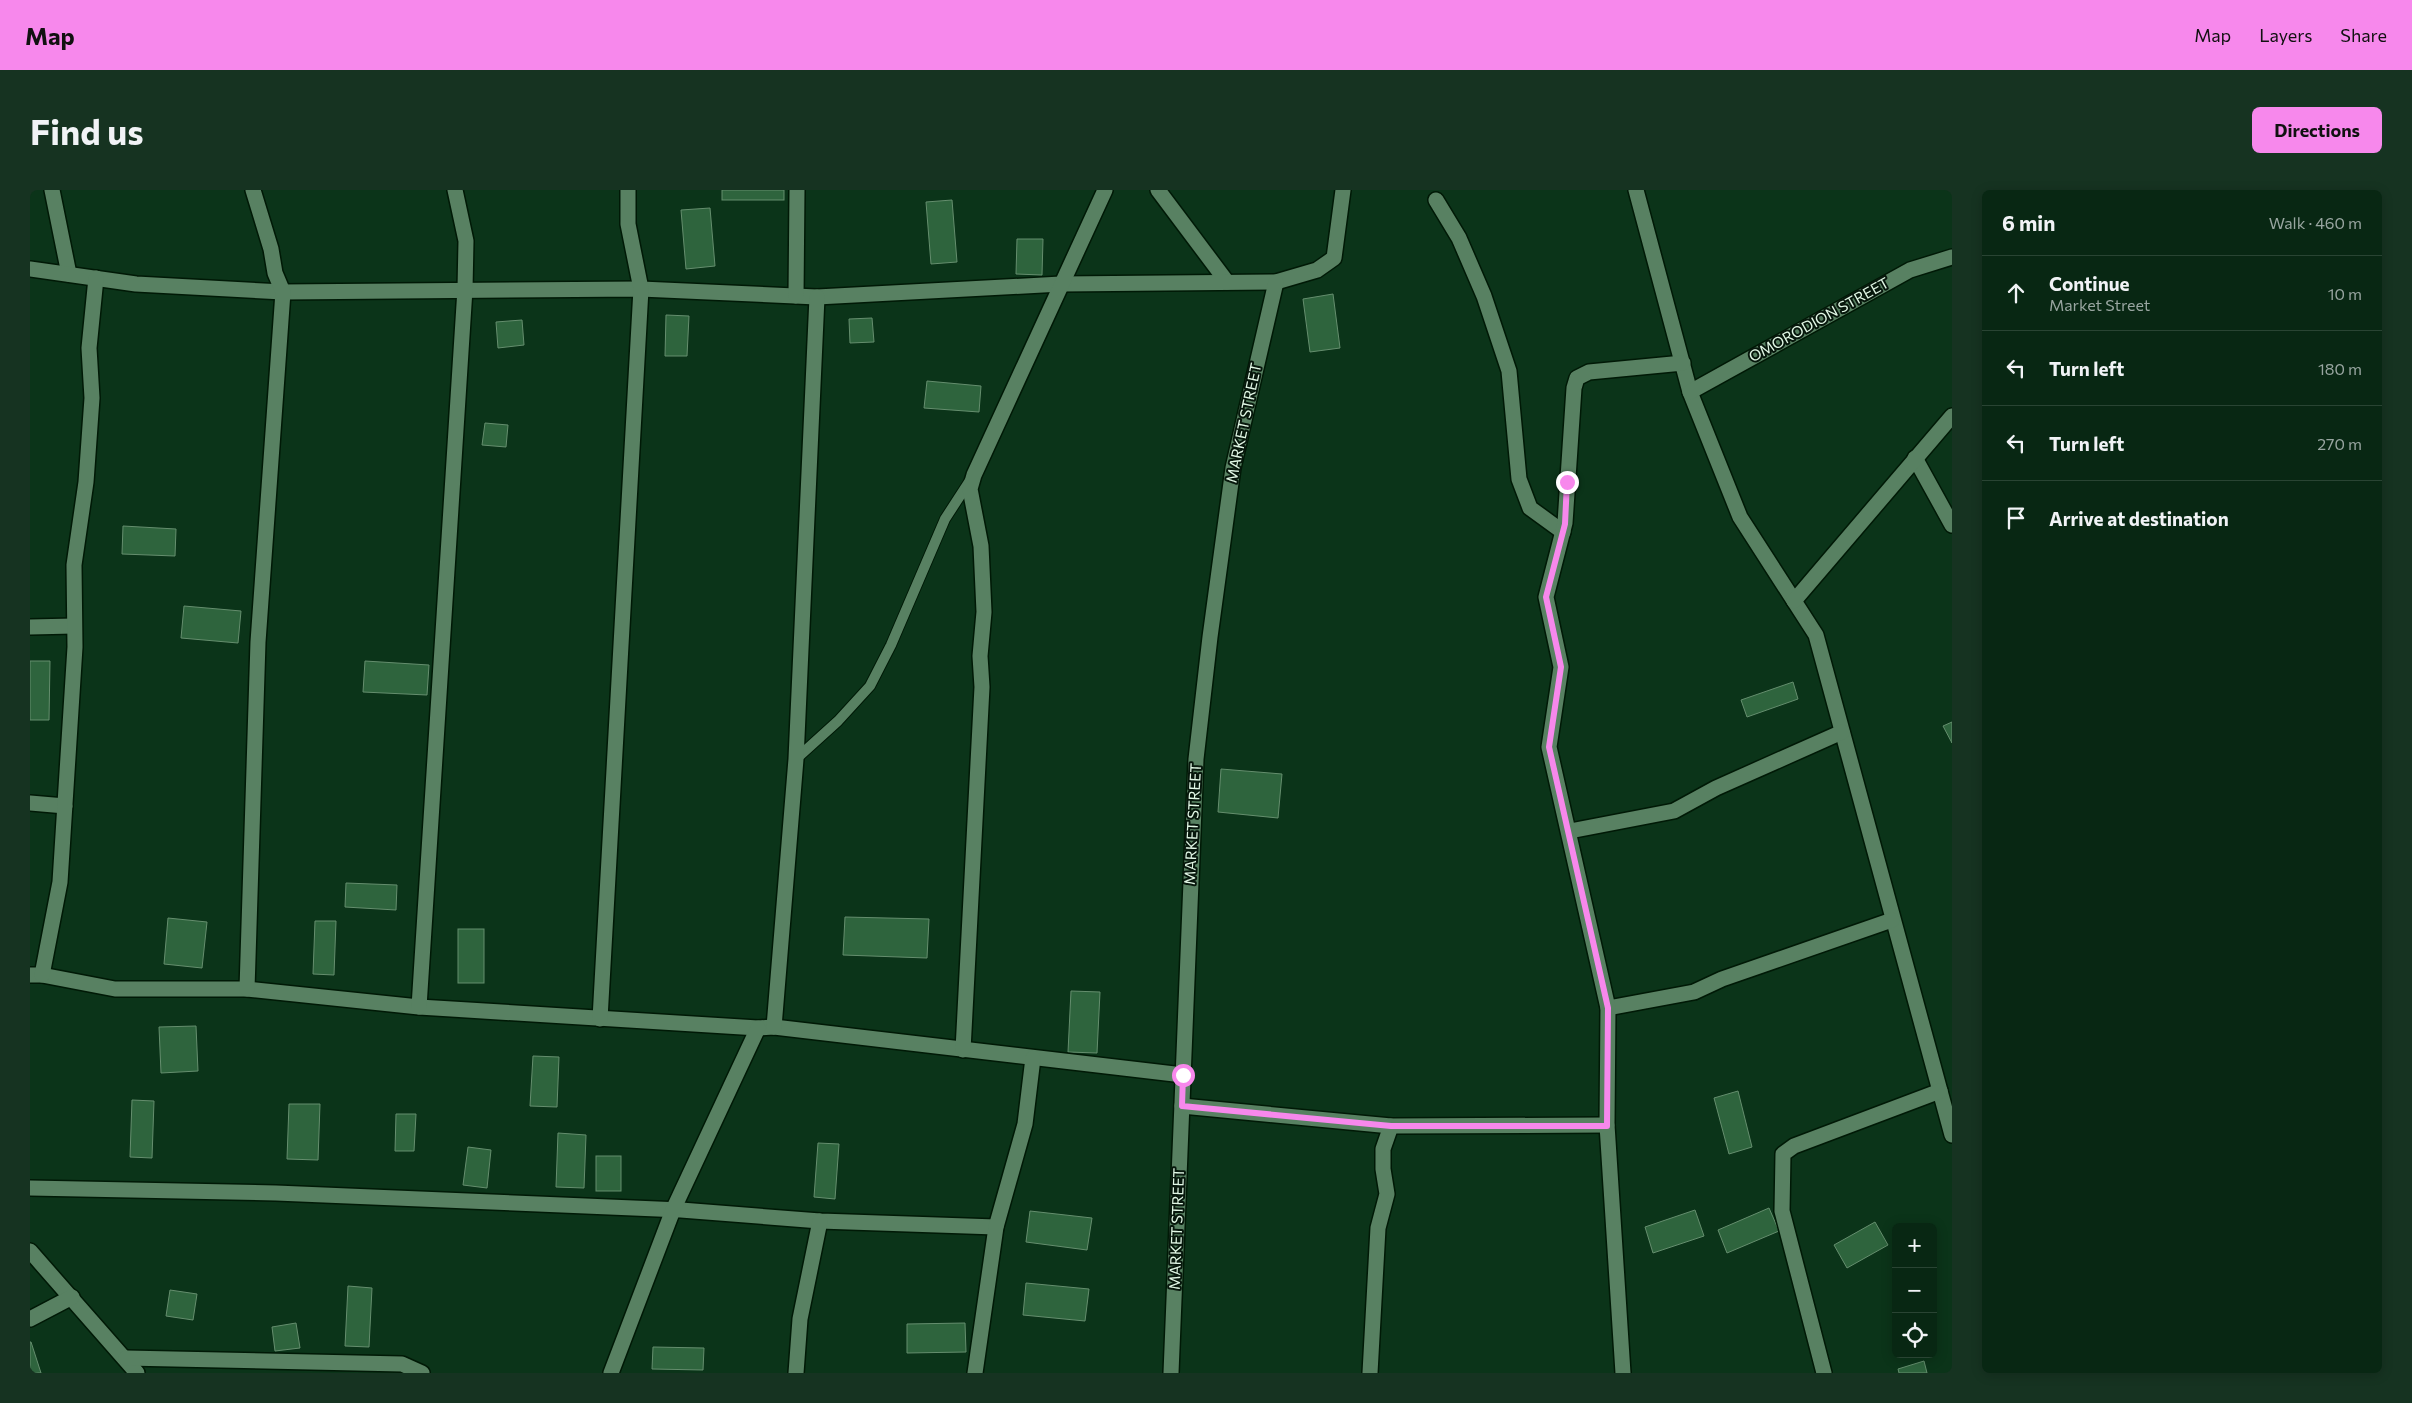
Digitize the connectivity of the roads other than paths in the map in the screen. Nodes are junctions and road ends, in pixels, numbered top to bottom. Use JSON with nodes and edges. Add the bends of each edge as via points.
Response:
{"nodes":[{"id":1,"x":52,"y":190,"type":"edge"},
{"id":2,"x":253,"y":190,"type":"edge"},
{"id":3,"x":455,"y":190,"type":"edge"},
{"id":4,"x":628,"y":190,"type":"edge"},
{"id":5,"x":797,"y":190,"type":"edge"},
{"id":6,"x":1105,"y":190,"type":"edge"},
{"id":7,"x":1158,"y":190,"type":"edge"},
{"id":8,"x":1343,"y":190,"type":"edge"},
{"id":9,"x":1636,"y":190,"type":"edge"},
{"id":10,"x":1436,"y":200,"type":"dead end"},
{"id":11,"x":1952,"y":257,"type":"edge"},
{"id":12,"x":30,"y":269,"type":"edge"},
{"id":13,"x":69,"y":274,"type":"junction"},
{"id":14,"x":96,"y":278,"type":"junction"},
{"id":15,"x":1227,"y":282,"type":"junction"},
{"id":16,"x":1276,"y":282,"type":"junction"},
{"id":17,"x":1062,"y":284,"type":"junction"},
{"id":18,"x":465,"y":289,"type":"junction"},
{"id":19,"x":641,"y":289,"type":"junction"},
{"id":20,"x":283,"y":292,"type":"junction"},
{"id":21,"x":796,"y":296,"type":"junction"},
{"id":22,"x":817,"y":297,"type":"junction"},
{"id":23,"x":1683,"y":363,"type":"junction"},
{"id":24,"x":1690,"y":392,"type":"junction"},
{"id":25,"x":1952,"y":416,"type":"edge"},
{"id":26,"x":1915,"y":458,"type":"junction"},
{"id":27,"x":974,"y":475,"type":"junction"},
{"id":28,"x":1952,"y":525,"type":"edge"},
{"id":29,"x":1563,"y":532,"type":"junction"},
{"id":30,"x":1794,"y":600,"type":"junction"},
{"id":31,"x":74,"y":626,"type":"junction"},
{"id":32,"x":30,"y":628,"type":"edge"},
{"id":33,"x":1842,"y":732,"type":"junction"},
{"id":34,"x":796,"y":759,"type":"junction"},
{"id":35,"x":30,"y":803,"type":"edge"},
{"id":36,"x":65,"y":806,"type":"junction"},
{"id":37,"x":1570,"y":831,"type":"junction"},
{"id":38,"x":1892,"y":920,"type":"junction"},
{"id":39,"x":36,"y":975,"type":"edge"},
{"id":40,"x":247,"y":989,"type":"junction"},
{"id":41,"x":420,"y":1007,"type":"junction"},
{"id":42,"x":1608,"y":1008,"type":"junction"},
{"id":43,"x":600,"y":1019,"type":"junction"},
{"id":44,"x":774,"y":1027,"type":"junction"},
{"id":45,"x":758,"y":1028,"type":"junction"},
{"id":46,"x":963,"y":1050,"type":"junction"},
{"id":47,"x":1033,"y":1058,"type":"junction"},
{"id":48,"x":1183,"y":1075,"type":"junction"},
{"id":49,"x":1940,"y":1092,"type":"junction"},
{"id":50,"x":1182,"y":1106,"type":"junction"},
{"id":51,"x":1391,"y":1126,"type":"junction"},
{"id":52,"x":1607,"y":1126,"type":"junction"},
{"id":53,"x":1952,"y":1135,"type":"edge"},
{"id":54,"x":30,"y":1188,"type":"edge"},
{"id":55,"x":673,"y":1210,"type":"junction"},
{"id":56,"x":820,"y":1222,"type":"junction"},
{"id":57,"x":996,"y":1227,"type":"junction"},
{"id":58,"x":30,"y":1251,"type":"edge"},
{"id":59,"x":72,"y":1297,"type":"junction"},
{"id":60,"x":30,"y":1320,"type":"edge"},
{"id":61,"x":126,"y":1358,"type":"junction"},
{"id":62,"x":137,"y":1373,"type":"edge"},
{"id":63,"x":422,"y":1373,"type":"edge"},
{"id":64,"x":612,"y":1373,"type":"edge"},
{"id":65,"x":796,"y":1373,"type":"edge"},
{"id":66,"x":975,"y":1373,"type":"edge"},
{"id":67,"x":1171,"y":1373,"type":"edge"},
{"id":68,"x":1370,"y":1373,"type":"edge"},
{"id":69,"x":1623,"y":1373,"type":"edge"},
{"id":70,"x":1824,"y":1373,"type":"edge"}],
"edges":[{"from":1,"to":13,"type":"street"},
{"from":2,"to":20,"type":"street"},
{"from":3,"to":18,"type":"street","via":[[466,241]]},
{"from":4,"to":19,"type":"street","via":[[628,224]]},
{"from":5,"to":21,"type":"street"},
{"from":6,"to":17,"type":"street"},
{"from":7,"to":15,"type":"street"},
{"from":8,"to":16,"type":"street","via":[[1334,258],[1317,270]]},
{"from":9,"to":23,"type":"street"},
{"from":10,"to":29,"type":"street","via":[[1459,238],[1484,296],[1509,371],[1519,479],[1530,508]]},
{"from":11,"to":24,"type":"street","name":"OMORODION STREET","via":[[1902,274]]},
{"from":12,"to":13,"type":"street"},
{"from":13,"to":14,"type":"street"},
{"from":14,"to":20,"type":"street","via":[[136,284]]},
{"from":14,"to":31,"type":"street","via":[[89,348],[92,398],[86,482],[74,565]]},
{"from":15,"to":16,"type":"street"},
{"from":15,"to":17,"type":"street"},
{"from":16,"to":48,"type":"street","name":"MARKET STREET","via":[[1234,468],[1210,637],[1196,759]]},
{"from":17,"to":22,"type":"street"},
{"from":17,"to":27,"type":"street"},
{"from":18,"to":19,"type":"street"},
{"from":18,"to":20,"type":"street"},
{"from":18,"to":41,"type":"street"},
{"from":19,"to":21,"type":"street"},
{"from":19,"to":43,"type":"street"},
{"from":20,"to":40,"type":"street","via":[[258,642]]},
{"from":21,"to":22,"type":"street"},
{"from":22,"to":34,"type":"street"},
{"from":23,"to":24,"type":"street"},
{"from":23,"to":29,"type":"street","via":[[1589,372],[1577,378]]},
{"from":24,"to":30,"type":"street","via":[[1740,517]]},
{"from":25,"to":26,"type":"street"},
{"from":26,"to":28,"type":"street"},
{"from":26,"to":30,"type":"street"},
{"from":27,"to":34,"type":"lane","via":[[945,519],[870,686]]},
{"from":27,"to":46,"type":"street","via":[[970,490],[980,546],[984,612]]},
{"from":29,"to":37,"type":"street","via":[[1546,597],[1561,667],[1549,747]]},
{"from":30,"to":33,"type":"street","via":[[1816,635]]},
{"from":31,"to":32,"type":"street"},
{"from":31,"to":36,"type":"street"},
{"from":33,"to":37,"type":"street","via":[[1674,810]]},
{"from":33,"to":38,"type":"street"},
{"from":34,"to":44,"type":"street"},
{"from":35,"to":36,"type":"street"},
{"from":36,"to":39,"type":"street","via":[[60,882]]},
{"from":37,"to":42,"type":"street"},
{"from":38,"to":42,"type":"street","via":[[1722,979],[1694,992]]},
{"from":38,"to":49,"type":"street"},
{"from":39,"to":40,"type":"street","via":[[115,989]]},
{"from":40,"to":41,"type":"street"},
{"from":41,"to":43,"type":"street"},
{"from":42,"to":52,"type":"street"},
{"from":43,"to":45,"type":"street"},
{"from":44,"to":45,"type":"street"},
{"from":44,"to":46,"type":"street"},
{"from":45,"to":55,"type":"street"},
{"from":46,"to":47,"type":"street"},
{"from":47,"to":48,"type":"street"},
{"from":47,"to":57,"type":"street","via":[[1025,1124]]},
{"from":48,"to":50,"type":"street","name":"MARKET STREET"},
{"from":49,"to":53,"type":"street"},
{"from":49,"to":70,"type":"street","via":[[1794,1146],[1783,1154],[1782,1211]]},
{"from":50,"to":51,"type":"street"},
{"from":50,"to":67,"type":"street","name":"MARKET STREET"},
{"from":51,"to":52,"type":"street"},
{"from":51,"to":68,"type":"street","via":[[1383,1149],[1387,1194],[1378,1228]]},
{"from":52,"to":69,"type":"street"},
{"from":54,"to":55,"type":"street","via":[[276,1193]]},
{"from":55,"to":56,"type":"street"},
{"from":55,"to":64,"type":"street"},
{"from":56,"to":57,"type":"street"},
{"from":56,"to":65,"type":"street","via":[[800,1319]]},
{"from":57,"to":66,"type":"street"},
{"from":58,"to":59,"type":"street"},
{"from":59,"to":60,"type":"street"},
{"from":59,"to":61,"type":"street"},
{"from":61,"to":62,"type":"street"},
{"from":61,"to":63,"type":"street","via":[[402,1364]]}]}
